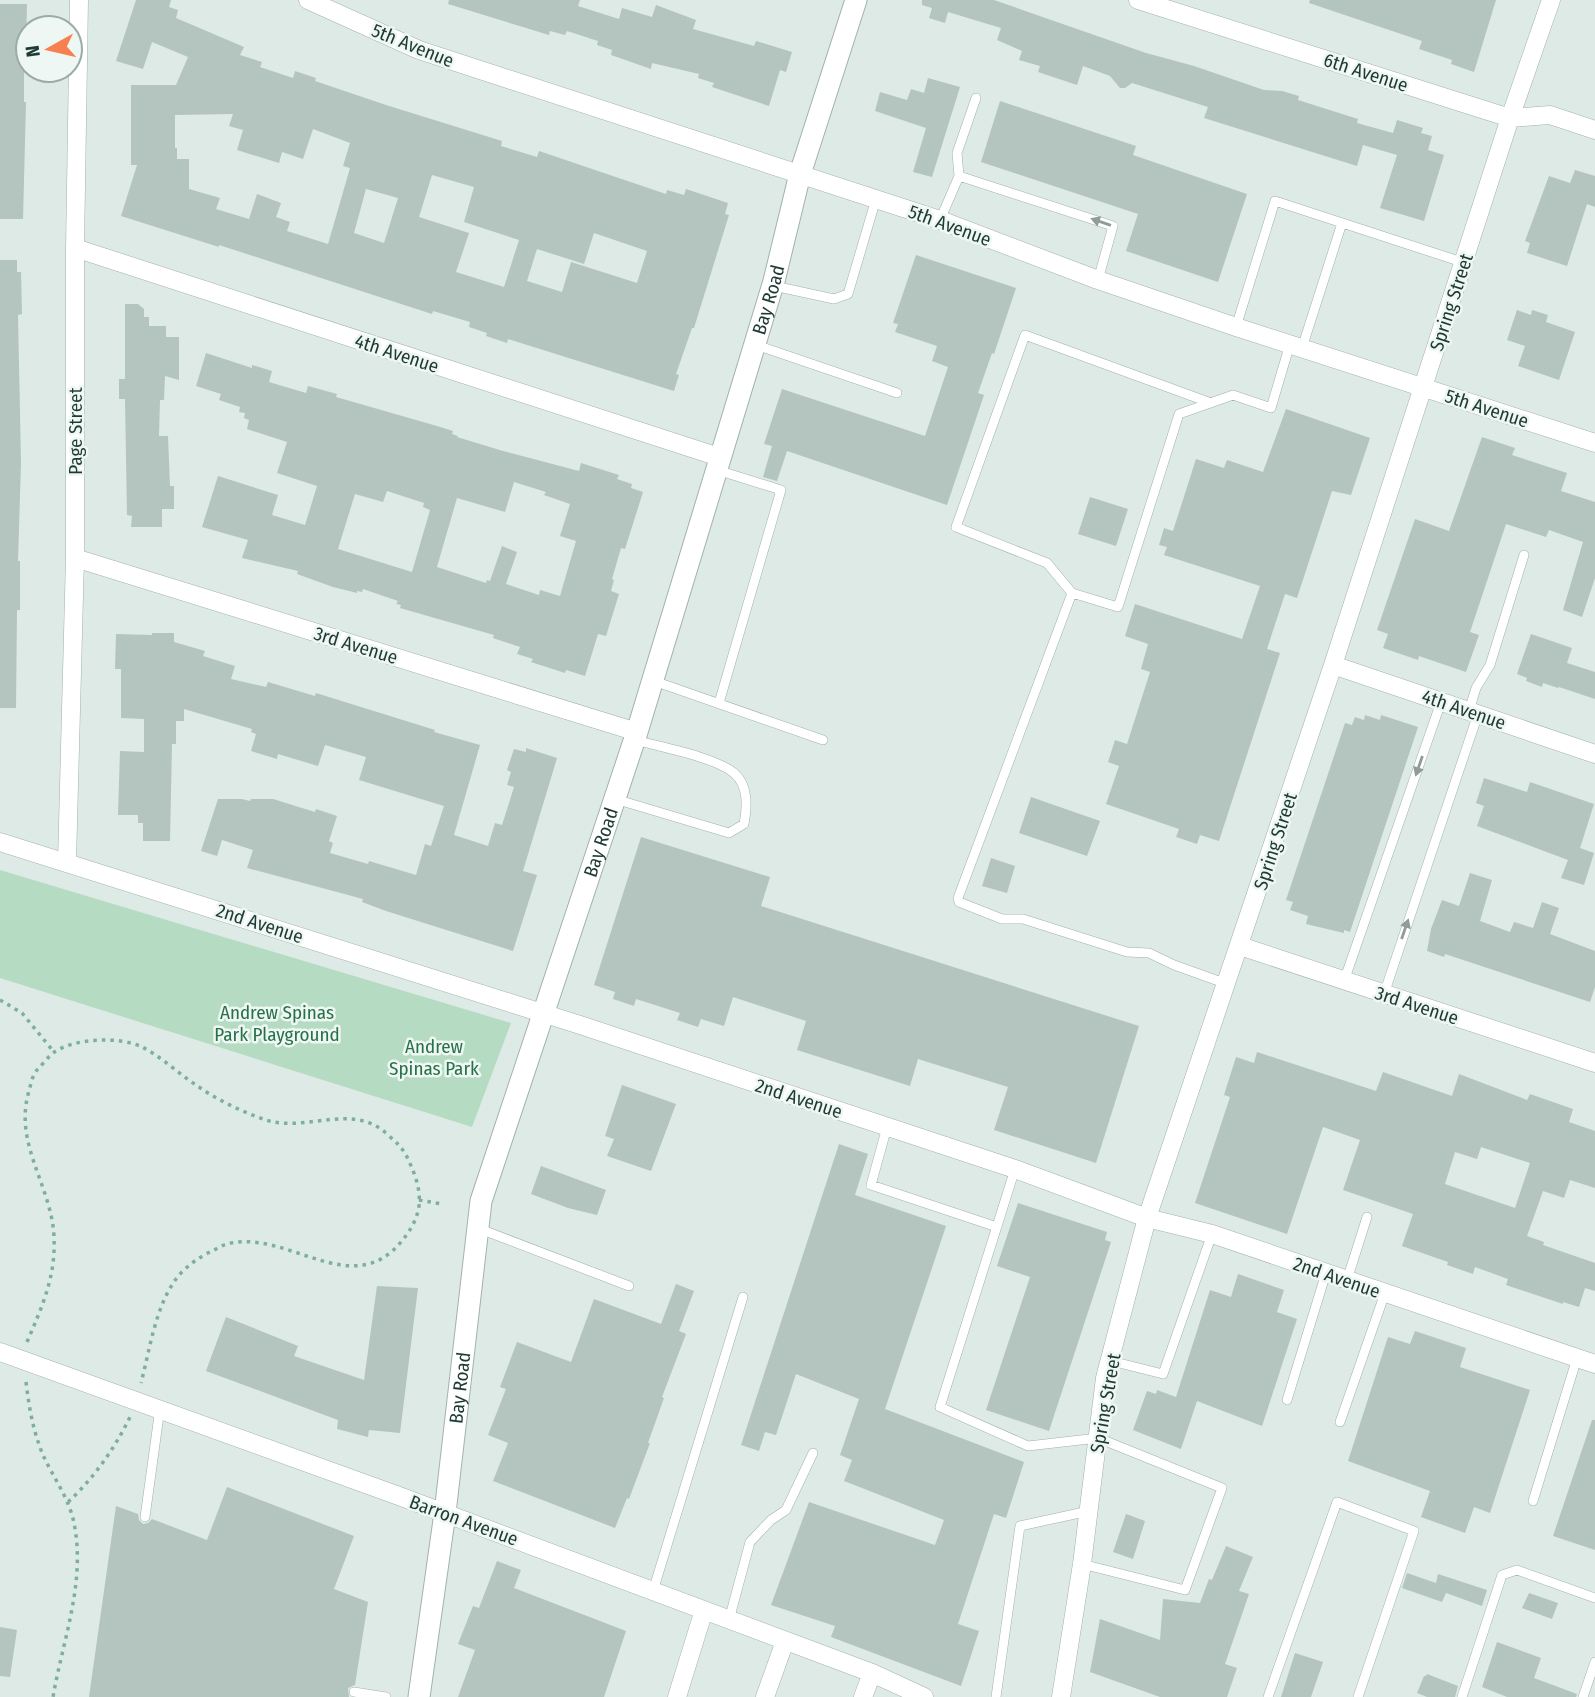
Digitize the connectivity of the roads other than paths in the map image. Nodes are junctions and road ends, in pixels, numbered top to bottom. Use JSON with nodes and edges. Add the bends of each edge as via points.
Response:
{"nodes":[{"id":1,"x":79,"y":0,"type":"edge"},
{"id":2,"x":308,"y":0,"type":"edge"},
{"id":3,"x":856,"y":0,"type":"edge"},
{"id":4,"x":1138,"y":0,"type":"edge"},
{"id":5,"x":1551,"y":0,"type":"edge"},
{"id":6,"x":976,"y":98,"type":"dead end"},
{"id":7,"x":1510,"y":118,"type":"junction"},
{"id":8,"x":1595,"y":130,"type":"edge"},
{"id":9,"x":800,"y":174,"type":"junction"},
{"id":10,"x":959,"y":176,"type":"junction"},
{"id":11,"x":876,"y":199,"type":"junction"},
{"id":12,"x":940,"y":220,"type":"junction"},
{"id":13,"x":1342,"y":223,"type":"junction"},
{"id":14,"x":75,"y":248,"type":"junction"},
{"id":15,"x":1465,"y":263,"type":"junction"},
{"id":16,"x":1098,"y":280,"type":"junction"},
{"id":17,"x":772,"y":286,"type":"junction"},
{"id":18,"x":1236,"y":327,"type":"junction"},
{"id":19,"x":754,"y":344,"type":"junction"},
{"id":20,"x":1296,"y":346,"type":"junction"},
{"id":21,"x":1423,"y":387,"type":"junction"},
{"id":22,"x":897,"y":393,"type":"dead end"},
{"id":23,"x":1211,"y":403,"type":"junction"},
{"id":24,"x":1595,"y":443,"type":"edge"},
{"id":25,"x":717,"y":464,"type":"junction"},
{"id":26,"x":1524,"y":555,"type":"dead end"},
{"id":27,"x":75,"y":558,"type":"junction"},
{"id":28,"x":1072,"y":593,"type":"junction"},
{"id":29,"x":1333,"y":665,"type":"junction"},
{"id":30,"x":652,"y":680,"type":"junction"},
{"id":31,"x":1441,"y":702,"type":"junction"},
{"id":32,"x":719,"y":703,"type":"junction"},
{"id":33,"x":1474,"y":713,"type":"junction"},
{"id":34,"x":635,"y":736,"type":"junction"},
{"id":35,"x":823,"y":740,"type":"dead end"},
{"id":36,"x":1595,"y":754,"type":"edge"},
{"id":37,"x":615,"y":799,"type":"junction"},
{"id":38,"x":0,"y":842,"type":"edge"},
{"id":39,"x":67,"y":862,"type":"junction"},
{"id":40,"x":1240,"y":946,"type":"junction"},
{"id":41,"x":1344,"y":981,"type":"junction"},
{"id":42,"x":1227,"y":984,"type":"junction"},
{"id":43,"x":1384,"y":994,"type":"junction"},
{"id":44,"x":545,"y":1014,"type":"junction"},
{"id":45,"x":1595,"y":1063,"type":"edge"},
{"id":46,"x":887,"y":1127,"type":"junction"},
{"id":47,"x":1015,"y":1169,"type":"junction"},
{"id":48,"x":1367,"y":1217,"type":"dead end"},
{"id":49,"x":1147,"y":1218,"type":"junction"},
{"id":50,"x":997,"y":1227,"type":"junction"},
{"id":51,"x":478,"y":1228,"type":"junction"},
{"id":52,"x":1212,"y":1234,"type":"junction"},
{"id":53,"x":1326,"y":1273,"type":"junction"},
{"id":54,"x":1347,"y":1280,"type":"junction"},
{"id":55,"x":629,"y":1286,"type":"dead end"},
{"id":56,"x":1385,"y":1293,"type":"junction"},
{"id":57,"x":743,"y":1297,"type":"dead end"},
{"id":58,"x":0,"y":1352,"type":"edge"},
{"id":59,"x":1577,"y":1358,"type":"junction"},
{"id":60,"x":1111,"y":1362,"type":"junction"},
{"id":61,"x":1595,"y":1364,"type":"edge"},
{"id":62,"x":1287,"y":1400,"type":"dead end"},
{"id":63,"x":160,"y":1408,"type":"junction"},
{"id":64,"x":1340,"y":1422,"type":"dead end"},
{"id":65,"x":1098,"y":1438,"type":"junction"},
{"id":66,"x":813,"y":1453,"type":"dead end"},
{"id":67,"x":1532,"y":1501,"type":"dead end"},
{"id":68,"x":1089,"y":1511,"type":"junction"},
{"id":69,"x":445,"y":1513,"type":"junction"},
{"id":70,"x":145,"y":1517,"type":"dead end"},
{"id":71,"x":1082,"y":1564,"type":"junction"},
{"id":72,"x":653,"y":1591,"type":"junction"},
{"id":73,"x":1595,"y":1598,"type":"edge"},
{"id":74,"x":704,"y":1610,"type":"junction"},
{"id":75,"x":729,"y":1620,"type":"junction"},
{"id":76,"x":785,"y":1641,"type":"junction"},
{"id":77,"x":1595,"y":1662,"type":"edge"},
{"id":78,"x":872,"y":1673,"type":"junction"},
{"id":79,"x":354,"y":1692,"type":"dead end"},
{"id":80,"x":1064,"y":1696,"type":"edge"},
{"id":81,"x":386,"y":1697,"type":"edge"},
{"id":82,"x":419,"y":1697,"type":"edge"},
{"id":83,"x":677,"y":1697,"type":"edge"},
{"id":84,"x":765,"y":1697,"type":"edge"},
{"id":85,"x":863,"y":1697,"type":"edge"},
{"id":86,"x":924,"y":1697,"type":"edge"},
{"id":87,"x":996,"y":1697,"type":"edge"},
{"id":88,"x":1268,"y":1697,"type":"edge"},
{"id":89,"x":1358,"y":1697,"type":"edge"},
{"id":90,"x":1462,"y":1697,"type":"edge"},
{"id":91,"x":1583,"y":1697,"type":"edge"}],
"edges":[{"from":1,"to":14,"type":"street","name":"Page Street"},
{"from":2,"to":9,"type":"street","name":"5th Avenue","via":[[419,50]]},
{"from":3,"to":9,"type":"street","name":"Bay Road"},
{"from":4,"to":7,"type":"street","name":"6th Avenue"},
{"from":5,"to":7,"type":"street","name":"Spring Street"},
{"from":6,"to":10,"type":"lane","via":[[957,153]]},
{"from":7,"to":8,"type":"street","name":"6th Avenue","via":[[1550,116]]},
{"from":7,"to":15,"type":"street","name":"Spring Street"},
{"from":9,"to":11,"type":"street","name":"5th Avenue"},
{"from":9,"to":17,"type":"street","name":"Bay Road"},
{"from":10,"to":12,"type":"lane"},
{"from":16,"to":10,"type":"lane","one_way":true,"via":[[1112,226]]},
{"from":11,"to":12,"type":"street","name":"5th Avenue"},
{"from":11,"to":17,"type":"lane","via":[[848,294],[834,299]]},
{"from":12,"to":16,"type":"street","name":"5th Avenue"},
{"from":13,"to":15,"type":"lane"},
{"from":13,"to":18,"type":"lane","via":[[1275,201]]},
{"from":13,"to":20,"type":"lane"},
{"from":14,"to":25,"type":"street","name":"4th Avenue"},
{"from":14,"to":27,"type":"street","name":"Page Street"},
{"from":15,"to":21,"type":"street","name":"Spring Street"},
{"from":16,"to":18,"type":"street","name":"5th Avenue"},
{"from":17,"to":19,"type":"street","name":"Bay Road"},
{"from":18,"to":20,"type":"street","name":"5th Avenue"},
{"from":19,"to":22,"type":"lane"},
{"from":19,"to":25,"type":"street","name":"Bay Road"},
{"from":20,"to":21,"type":"street","name":"5th Avenue"},
{"from":20,"to":23,"type":"lane","via":[[1270,408],[1233,395]]},
{"from":21,"to":24,"type":"street","name":"5th Avenue"},
{"from":21,"to":29,"type":"street","name":"Spring Street"},
{"from":23,"to":28,"type":"lane","via":[[1179,414],[1118,607]]},
{"from":23,"to":28,"type":"lane","via":[[1025,335],[956,527],[1047,562]]},
{"from":25,"to":30,"type":"street","name":"Bay Road"},
{"from":25,"to":32,"type":"lane","via":[[781,490]]},
{"from":26,"to":33,"type":"lane","via":[[1490,664],[1476,688]]},
{"from":27,"to":34,"type":"street","name":"3rd Avenue"},
{"from":27,"to":39,"type":"street","name":"Page Street"},
{"from":28,"to":42,"type":"lane","via":[[959,902],[1002,919],[1023,919],[1126,952],[1149,953]]},
{"from":29,"to":31,"type":"street","name":"4th Avenue"},
{"from":29,"to":40,"type":"street","name":"Spring Street"},
{"from":30,"to":32,"type":"lane"},
{"from":30,"to":34,"type":"street","name":"Bay Road"},
{"from":31,"to":33,"type":"street","name":"4th Avenue"},
{"from":31,"to":41,"type":"lane","one_way":true},
{"from":32,"to":35,"type":"lane"},
{"from":33,"to":36,"type":"street","name":"4th Avenue"},
{"from":43,"to":33,"type":"lane","one_way":true},
{"from":34,"to":37,"type":"street","name":"Bay Road"},
{"from":34,"to":37,"type":"lane","via":[[734,773],[743,785],[744,824],[729,834]]},
{"from":37,"to":44,"type":"street","name":"Bay Road"},
{"from":38,"to":39,"type":"street","name":"2nd Avenue"},
{"from":39,"to":44,"type":"street","name":"2nd Avenue"},
{"from":40,"to":41,"type":"street","name":"3rd Avenue"},
{"from":40,"to":42,"type":"street","name":"Spring Street"},
{"from":41,"to":43,"type":"street","name":"3rd Avenue"},
{"from":42,"to":49,"type":"street","name":"Spring Street"},
{"from":43,"to":45,"type":"street","name":"3rd Avenue"},
{"from":44,"to":46,"type":"street","name":"2nd Avenue"},
{"from":44,"to":51,"type":"street","name":"Bay Road","via":[[481,1201]]},
{"from":46,"to":47,"type":"street","name":"2nd Avenue"},
{"from":46,"to":50,"type":"lane","via":[[871,1185]]},
{"from":47,"to":49,"type":"street","name":"2nd Avenue"},
{"from":47,"to":50,"type":"lane"},
{"from":48,"to":54,"type":"lane"},
{"from":49,"to":52,"type":"street","name":"2nd Avenue"},
{"from":49,"to":60,"type":"street","name":"Spring Street"},
{"from":50,"to":65,"type":"lane","via":[[940,1407],[1028,1447]]},
{"from":51,"to":55,"type":"lane"},
{"from":51,"to":69,"type":"street","name":"Bay Road"},
{"from":52,"to":53,"type":"street","name":"2nd Avenue"},
{"from":52,"to":60,"type":"lane","via":[[1163,1374]]},
{"from":53,"to":54,"type":"street","name":"2nd Avenue"},
{"from":53,"to":62,"type":"lane"},
{"from":54,"to":56,"type":"street","name":"2nd Avenue"},
{"from":56,"to":59,"type":"street","name":"2nd Avenue"},
{"from":56,"to":64,"type":"lane"},
{"from":57,"to":72,"type":"lane"},
{"from":58,"to":63,"type":"street","name":"Barron Avenue"},
{"from":59,"to":61,"type":"street","name":"2nd Avenue"},
{"from":59,"to":67,"type":"lane"},
{"from":60,"to":65,"type":"street","name":"Spring Street"},
{"from":63,"to":69,"type":"street","name":"Barron Avenue"},
{"from":63,"to":70,"type":"lane"},
{"from":65,"to":68,"type":"street","name":"Spring Street"},
{"from":65,"to":71,"type":"lane","via":[[1222,1488],[1185,1590]]},
{"from":66,"to":75,"type":"lane","via":[[786,1510],[750,1542]]},
{"from":68,"to":71,"type":"street","name":"Spring Street"},
{"from":68,"to":87,"type":"lane","via":[[1020,1526]]},
{"from":69,"to":72,"type":"street","name":"Barron Avenue"},
{"from":69,"to":82,"type":"street","name":"Bay Road"},
{"from":71,"to":80,"type":"street","name":"Spring Street"},
{"from":72,"to":74,"type":"street","name":"Barron Avenue"},
{"from":73,"to":90,"type":"lane","via":[[1517,1570],[1502,1575]]},
{"from":74,"to":75,"type":"street","name":"Barron Avenue"},
{"from":74,"to":83,"type":"street"},
{"from":75,"to":76,"type":"street","name":"Barron Avenue"},
{"from":76,"to":78,"type":"street","name":"Barron Avenue"},
{"from":76,"to":84,"type":"street"},
{"from":77,"to":91,"type":"lane"},
{"from":78,"to":85,"type":"street"},
{"from":78,"to":86,"type":"street","name":"Barron Avenue"},
{"from":79,"to":81,"type":"lane"},
{"from":88,"to":89,"type":"lane","via":[[1337,1502],[1414,1531]]}]}
